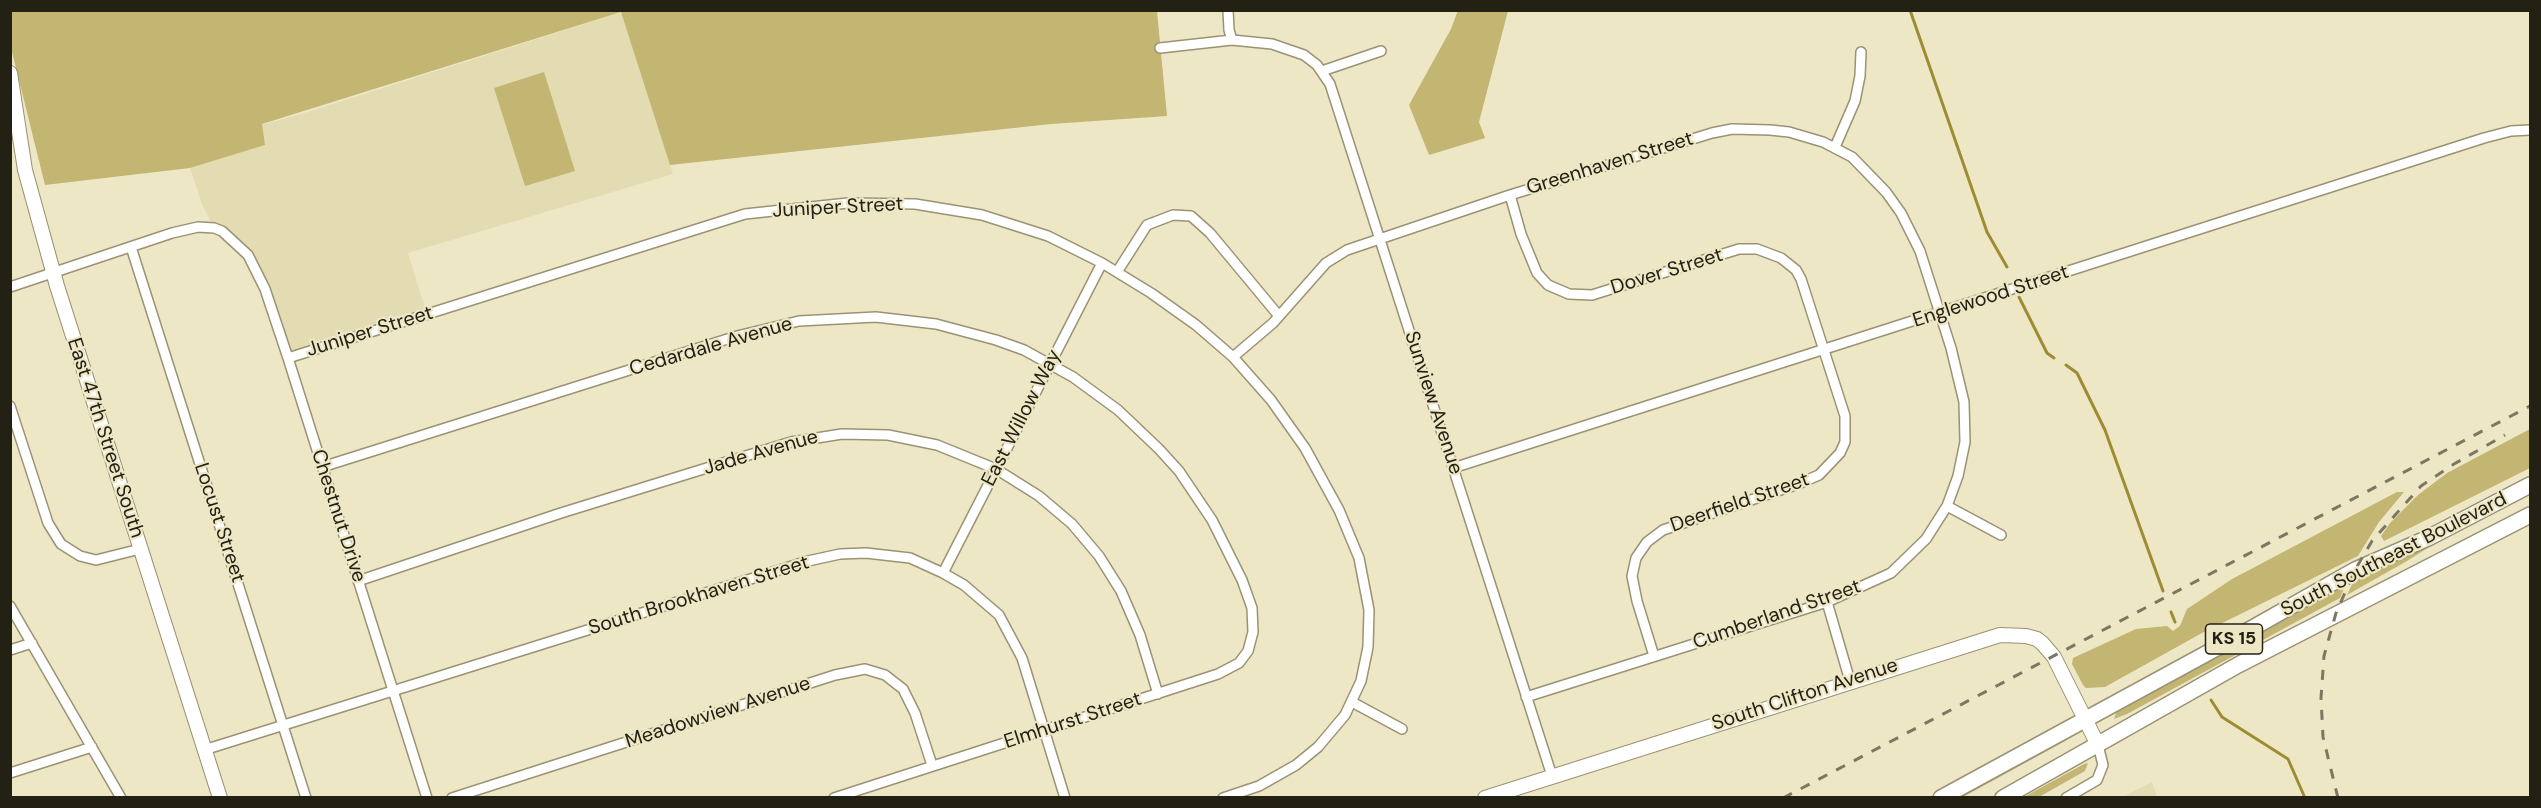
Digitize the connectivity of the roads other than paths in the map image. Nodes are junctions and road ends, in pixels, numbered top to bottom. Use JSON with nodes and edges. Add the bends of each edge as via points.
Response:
{"nodes":[{"id":1,"x":1228,"y":10,"type":"edge"},
{"id":2,"x":1232,"y":40,"type":"junction"},
{"id":3,"x":1160,"y":48,"type":"dead end"},
{"id":4,"x":1381,"y":51,"type":"dead end"},
{"id":5,"x":1861,"y":51,"type":"dead end"},
{"id":6,"x":1322,"y":71,"type":"junction"},
{"id":7,"x":10,"y":73,"type":"edge"},
{"id":8,"x":2530,"y":129,"type":"edge"},
{"id":9,"x":1835,"y":147,"type":"junction"},
{"id":10,"x":1510,"y":195,"type":"junction"},
{"id":11,"x":1380,"y":238,"type":"junction"},
{"id":12,"x":131,"y":247,"type":"junction"},
{"id":13,"x":1102,"y":262,"type":"junction"},
{"id":14,"x":1117,"y":272,"type":"junction"},
{"id":15,"x":53,"y":273,"type":"junction"},
{"id":16,"x":10,"y":287,"type":"edge"},
{"id":17,"x":1940,"y":313,"type":"junction"},
{"id":18,"x":1279,"y":316,"type":"junction"},
{"id":19,"x":1824,"y":350,"type":"junction"},
{"id":20,"x":1233,"y":357,"type":"junction"},
{"id":21,"x":288,"y":358,"type":"junction"},
{"id":22,"x":1050,"y":363,"type":"junction"},
{"id":23,"x":10,"y":406,"type":"edge"},
{"id":24,"x":322,"y":467,"type":"junction"},
{"id":25,"x":1453,"y":468,"type":"junction"},
{"id":26,"x":996,"y":469,"type":"junction"},
{"id":27,"x":2530,"y":485,"type":"edge"},
{"id":28,"x":1947,"y":506,"type":"junction"},
{"id":29,"x":2530,"y":514,"type":"edge"},
{"id":30,"x":2001,"y":535,"type":"dead end"},
{"id":31,"x":140,"y":549,"type":"junction"},
{"id":32,"x":943,"y":573,"type":"junction"},
{"id":33,"x":358,"y":580,"type":"junction"},
{"id":34,"x":1247,"y":592,"type":"joint"},
{"id":35,"x":1827,"y":602,"type":"junction"},
{"id":36,"x":10,"y":606,"type":"edge"},
{"id":37,"x":32,"y":643,"type":"junction"},
{"id":38,"x":10,"y":650,"type":"edge"},
{"id":39,"x":1654,"y":656,"type":"junction"},
{"id":40,"x":1850,"y":681,"type":"junction"},
{"id":41,"x":393,"y":692,"type":"junction"},
{"id":42,"x":1158,"y":694,"type":"junction"},
{"id":43,"x":1526,"y":698,"type":"junction"},
{"id":44,"x":1352,"y":702,"type":"junction"},
{"id":45,"x":2086,"y":719,"type":"junction"},
{"id":46,"x":283,"y":726,"type":"junction"},
{"id":47,"x":1402,"y":729,"type":"dead end"},
{"id":48,"x":1044,"y":731,"type":"junction"},
{"id":49,"x":2098,"y":745,"type":"junction"},
{"id":50,"x":92,"y":747,"type":"junction"},
{"id":51,"x":204,"y":750,"type":"junction"},
{"id":52,"x":932,"y":765,"type":"junction"},
{"id":53,"x":10,"y":773,"type":"edge"},
{"id":54,"x":1552,"y":776,"type":"junction"},
{"id":55,"x":121,"y":798,"type":"edge"},
{"id":56,"x":220,"y":798,"type":"edge"},
{"id":57,"x":306,"y":798,"type":"edge"},
{"id":58,"x":427,"y":798,"type":"edge"},
{"id":59,"x":452,"y":798,"type":"edge"},
{"id":60,"x":834,"y":798,"type":"edge"},
{"id":61,"x":1065,"y":798,"type":"edge"},
{"id":62,"x":1223,"y":798,"type":"edge"},
{"id":63,"x":1485,"y":798,"type":"edge"},
{"id":64,"x":1941,"y":798,"type":"edge"},
{"id":65,"x":2002,"y":798,"type":"edge"},
{"id":66,"x":2066,"y":798,"type":"edge"}],
"edges":[{"from":1,"to":2,"type":"street"},
{"from":2,"to":3,"type":"street"},
{"from":2,"to":6,"type":"street","name":"Sunview Avenue","via":[[1288,48],[1305,55]]},
{"from":4,"to":6,"type":"street"},
{"from":5,"to":9,"type":"street","via":[[1855,101]]},
{"from":6,"to":11,"type":"street","name":"Sunview Avenue","via":[[1330,84]]},
{"from":7,"to":15,"type":"main road","name":"East 47th Street South","via":[[25,170]]},
{"from":8,"to":17,"type":"street","name":"Englewood Street","via":[[2484,138]]},
{"from":9,"to":10,"type":"street","name":"Greenhaven Street","via":[[1789,132],[1732,129]]},
{"from":9,"to":17,"type":"street","name":"Greenhaven Street","via":[[1869,173],[1901,213],[1920,251]]},
{"from":10,"to":11,"type":"street","name":"Greenhaven Street"},
{"from":10,"to":19,"type":"street","name":"Dover Street","via":[[1531,263],[1548,285],[1558,291],[1592,295],[1739,249],[1767,251],[1797,271]]},
{"from":11,"to":18,"type":"street","name":"Greenhaven Street","via":[[1326,263]]},
{"from":11,"to":25,"type":"street","name":"Sunview Avenue"},
{"from":12,"to":15,"type":"street"},
{"from":12,"to":21,"type":"street","name":"Chestnut Drive","via":[[198,227],[214,228],[235,241],[256,269]]},
{"from":12,"to":46,"type":"street","name":"Locust Street"},
{"from":13,"to":14,"type":"street","name":"Juniper Street"},
{"from":13,"to":21,"type":"street","name":"Juniper Street","via":[[1040,233],[949,208],[881,202],[777,210],[726,219]]},
{"from":13,"to":22,"type":"street","name":"East Willow Way"},
{"from":14,"to":18,"type":"street","via":[[1147,225],[1173,215],[1191,216],[1210,233]]},
{"from":14,"to":20,"type":"street","name":"Juniper Street","via":[[1151,292]]},
{"from":15,"to":16,"type":"street"},
{"from":15,"to":31,"type":"main road","name":"East 47th Street South"},
{"from":17,"to":19,"type":"street","name":"Englewood Street"},
{"from":17,"to":28,"type":"street","name":"Cumberland Street","via":[[1961,385],[1965,419],[1963,453]]},
{"from":18,"to":20,"type":"street","name":"Greenhaven Street"},
{"from":19,"to":25,"type":"street","name":"Englewood Street"},
{"from":19,"to":39,"type":"street","name":"Deerfield Street","via":[[1845,416],[1847,429],[1840,453],[1826,470],[1807,481],[1663,530],[1647,542],[1636,558],[1632,576]]},
{"from":20,"to":44,"type":"street","name":"Juniper Street","via":[[1275,405],[1305,448],[1340,510],[1359,558],[1368,597],[1369,642]]},
{"from":21,"to":24,"type":"street","name":"Chestnut Drive"},
{"from":22,"to":24,"type":"street","name":"Cedardale Avenue","via":[[996,340],[936,324],[876,317],[799,321],[737,336]]},
{"from":22,"to":26,"type":"street","name":"East Willow Way"},
{"from":22,"to":34,"type":"street","name":"Cedardale Avenue","via":[[1118,410],[1179,471],[1212,519]]},
{"from":23,"to":31,"type":"street","via":[[48,523],[61,544],[80,556],[96,560]]},
{"from":24,"to":33,"type":"street","name":"Chestnut Drive"},
{"from":25,"to":43,"type":"street","name":"Sunview Avenue"},
{"from":26,"to":32,"type":"street","name":"East Willow Way"},
{"from":26,"to":33,"type":"street","name":"Jade Avenue","via":[[912,439],[863,433],[812,437]]},
{"from":26,"to":42,"type":"street","name":"Jade Avenue","via":[[1051,505],[1099,556],[1132,615]]},
{"from":27,"to":45,"type":"main road","name":"South Southeast Boulevard","number":"KS 15","via":[[2428,538],[2355,570]]},
{"from":28,"to":30,"type":"street"},
{"from":28,"to":35,"type":"street","name":"Cumberland Street","via":[[1926,539],[1898,567]]},
{"from":29,"to":49,"type":"main road","name":"South Southeast Boulevard","number":"KS 15","via":[[2268,650]]},
{"from":31,"to":51,"type":"main road","name":"East 47th Street South"},
{"from":32,"to":41,"type":"street","name":"South Brookhaven Street","via":[[910,558],[884,554],[823,557]]},
{"from":32,"to":48,"type":"street","name":"South Brookhaven Street","via":[[982,598],[1002,620],[1022,658]]},
{"from":33,"to":41,"type":"street","name":"Chestnut Drive"},
{"from":34,"to":42,"type":"street","name":"Elmhurst Street","via":[[1254,623],[1244,657],[1225,671]]},
{"from":35,"to":39,"type":"street","name":"Cumberland Street"},
{"from":35,"to":40,"type":"street"},
{"from":36,"to":37,"type":"street"},
{"from":37,"to":38,"type":"street"},
{"from":37,"to":50,"type":"street"},
{"from":39,"to":43,"type":"street","name":"Cumberland Street"},
{"from":40,"to":45,"type":"main road","name":"South Clifton Avenue","via":[[1993,637],[2026,636],[2037,639],[2054,657]]},
{"from":40,"to":54,"type":"main road","name":"South Clifton Avenue"},
{"from":41,"to":46,"type":"street","name":"South Brookhaven Street"},
{"from":41,"to":58,"type":"street","name":"Chestnut Drive"},
{"from":42,"to":48,"type":"street","name":"Elmhurst Street"},
{"from":43,"to":54,"type":"street","name":"Sunview Avenue"},
{"from":44,"to":47,"type":"street"},
{"from":44,"to":62,"type":"street","name":"Juniper Street","via":[[1333,732],[1310,755],[1259,786]]},
{"from":45,"to":49,"type":"main road","name":"South Clifton Avenue"},
{"from":45,"to":64,"type":"main road","name":"South Southeast Boulevard","number":"KS 15"},
{"from":46,"to":51,"type":"street","name":"South Brookhaven Street"},
{"from":46,"to":57,"type":"street","name":"Locust Street"},
{"from":48,"to":52,"type":"street","name":"Elmhurst Street"},
{"from":48,"to":61,"type":"street","name":"South Brookhaven Street"},
{"from":49,"to":65,"type":"main road","name":"South Southeast Boulevard","number":"KS 15"},
{"from":49,"to":66,"type":"street","via":[[2103,765],[2097,780]]},
{"from":50,"to":53,"type":"street"},
{"from":50,"to":55,"type":"street"},
{"from":51,"to":56,"type":"main road","name":"East 47th Street South"},
{"from":52,"to":59,"type":"street","name":"Meadowview Avenue","via":[[903,689],[885,675],[865,669]]},
{"from":52,"to":60,"type":"street","name":"Elmhurst Street"},
{"from":54,"to":63,"type":"main road","name":"South Clifton Avenue"}]}
